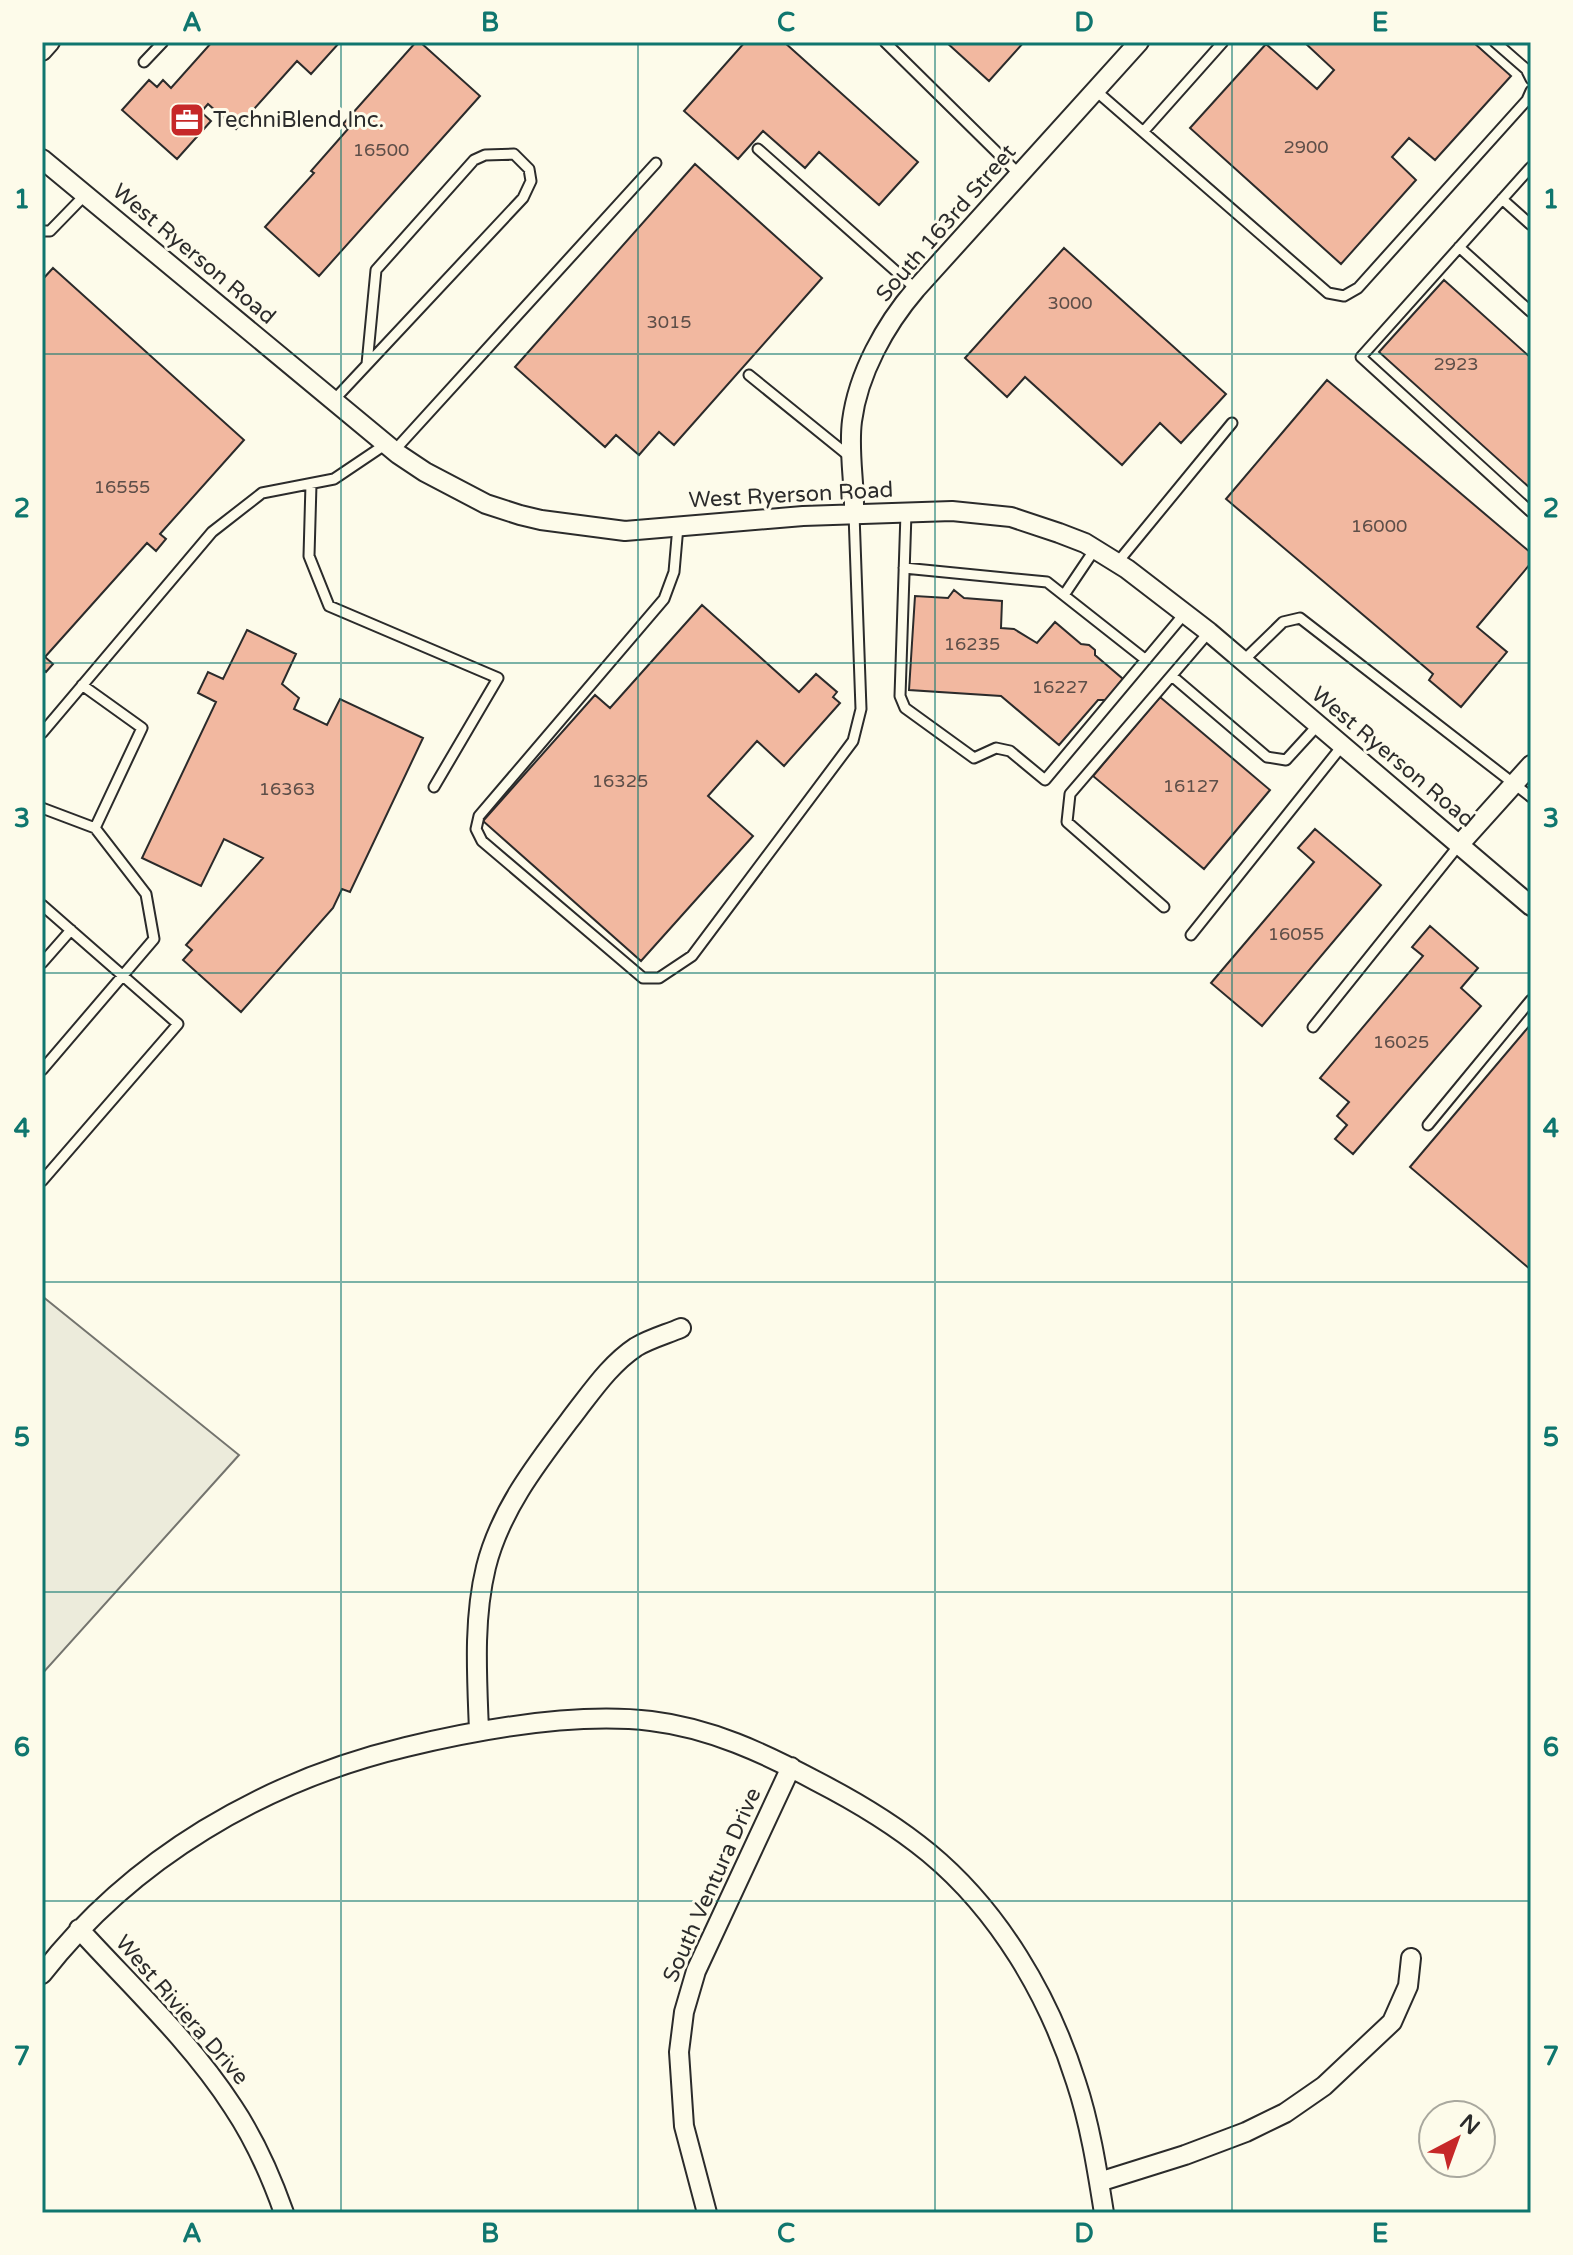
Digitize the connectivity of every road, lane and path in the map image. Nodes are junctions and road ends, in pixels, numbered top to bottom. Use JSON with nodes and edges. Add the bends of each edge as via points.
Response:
{"nodes":[{"id":1,"x":50,"y":42,"type":"edge"},
{"id":2,"x":163,"y":42,"type":"edge"},
{"id":3,"x":885,"y":42,"type":"edge"},
{"id":4,"x":1139,"y":42,"type":"edge"},
{"id":5,"x":1223,"y":42,"type":"edge"},
{"id":6,"x":1495,"y":42,"type":"edge"},
{"id":7,"x":42,"y":51,"type":"edge"},
{"id":8,"x":144,"y":62,"type":"dead end"},
{"id":9,"x":1531,"y":79,"type":"edge"},
{"id":10,"x":1095,"y":90,"type":"junction"},
{"id":11,"x":1531,"y":91,"type":"edge"},
{"id":12,"x":1143,"y":132,"type":"junction"},
{"id":13,"x":758,"y":149,"type":"dead end"},
{"id":14,"x":42,"y":159,"type":"edge"},
{"id":15,"x":656,"y":163,"type":"dead end"},
{"id":16,"x":1531,"y":167,"type":"edge"},
{"id":17,"x":1019,"y":174,"type":"junction"},
{"id":18,"x":85,"y":195,"type":"junction"},
{"id":19,"x":1502,"y":199,"type":"junction"},
{"id":20,"x":1531,"y":225,"type":"edge"},
{"id":21,"x":42,"y":231,"type":"edge"},
{"id":22,"x":1459,"y":247,"type":"junction"},
{"id":23,"x":916,"y":289,"type":"junction"},
{"id":24,"x":1531,"y":312,"type":"edge"},
{"id":25,"x":367,"y":364,"type":"junction"},
{"id":26,"x":749,"y":375,"type":"dead end"},
{"id":27,"x":333,"y":401,"type":"junction"},
{"id":28,"x":1232,"y":423,"type":"dead end"},
{"id":29,"x":390,"y":448,"type":"junction"},
{"id":30,"x":851,"y":458,"type":"junction"},
{"id":31,"x":311,"y":484,"type":"junction"},
{"id":32,"x":1531,"y":512,"type":"edge"},
{"id":33,"x":906,"y":513,"type":"junction"},
{"id":34,"x":854,"y":514,"type":"junction"},
{"id":35,"x":678,"y":526,"type":"junction"},
{"id":36,"x":1095,"y":549,"type":"junction"},
{"id":37,"x":1117,"y":563,"type":"junction"},
{"id":38,"x":904,"y":568,"type":"junction"},
{"id":39,"x":1064,"y":595,"type":"junction"},
{"id":40,"x":1185,"y":613,"type":"junction"},
{"id":41,"x":1209,"y":632,"type":"junction"},
{"id":42,"x":1146,"y":660,"type":"junction"},
{"id":43,"x":1243,"y":661,"type":"junction"},
{"id":44,"x":1172,"y":676,"type":"junction"},
{"id":45,"x":82,"y":685,"type":"junction"},
{"id":46,"x":1318,"y":725,"type":"junction"},
{"id":47,"x":42,"y":733,"type":"edge"},
{"id":48,"x":1342,"y":746,"type":"junction"},
{"id":49,"x":1531,"y":765,"type":"edge"},
{"id":50,"x":1515,"y":783,"type":"junction"},
{"id":51,"x":434,"y":787,"type":"dead end"},
{"id":52,"x":1531,"y":797,"type":"edge"},
{"id":53,"x":42,"y":808,"type":"edge"},
{"id":54,"x":95,"y":828,"type":"junction"},
{"id":55,"x":1459,"y":845,"type":"junction"},
{"id":56,"x":42,"y":905,"type":"edge"},
{"id":57,"x":1531,"y":906,"type":"edge"},
{"id":58,"x":1164,"y":907,"type":"dead end"},
{"id":59,"x":71,"y":930,"type":"junction"},
{"id":60,"x":1191,"y":935,"type":"dead end"},
{"id":61,"x":42,"y":963,"type":"edge"},
{"id":62,"x":124,"y":977,"type":"junction"},
{"id":63,"x":1531,"y":1000,"type":"edge"},
{"id":64,"x":1313,"y":1027,"type":"dead end"},
{"id":65,"x":42,"y":1070,"type":"edge"},
{"id":66,"x":1428,"y":1125,"type":"dead end"},
{"id":67,"x":42,"y":1181,"type":"edge"},
{"id":68,"x":681,"y":1328,"type":"dead end"},
{"id":69,"x":479,"y":1731,"type":"junction"},
{"id":70,"x":791,"y":1767,"type":"junction"},
{"id":71,"x":79,"y":1929,"type":"junction"},
{"id":72,"x":1411,"y":1958,"type":"dead end"},
{"id":73,"x":42,"y":1974,"type":"edge"},
{"id":74,"x":1099,"y":2182,"type":"junction"},
{"id":75,"x":284,"y":2213,"type":"edge"},
{"id":76,"x":707,"y":2213,"type":"edge"},
{"id":77,"x":1104,"y":2213,"type":"edge"}],
"edges":[{"from":1,"to":7,"type":"street"},
{"from":2,"to":8,"type":"lane"},
{"from":3,"to":17,"type":"lane"},
{"from":4,"to":10,"type":"street","name":"South 163rd Street"},
{"from":5,"to":12,"type":"lane"},
{"from":6,"to":9,"type":"lane"},
{"from":10,"to":12,"type":"lane"},
{"from":10,"to":17,"type":"street","name":"South 163rd Street"},
{"from":11,"to":12,"type":"lane","via":[[1358,288],[1344,296],[1328,293]]},
{"from":13,"to":23,"type":"lane"},
{"from":14,"to":18,"type":"street","name":"West Ryerson Road"},
{"from":15,"to":29,"type":"lane"},
{"from":16,"to":19,"type":"lane"},
{"from":17,"to":23,"type":"street","name":"South 163rd Street"},
{"from":18,"to":21,"type":"lane","via":[[50,231]]},
{"from":18,"to":27,"type":"street","name":"West Ryerson Road"},
{"from":19,"to":20,"type":"lane"},
{"from":19,"to":22,"type":"lane"},
{"from":22,"to":24,"type":"lane"},
{"from":22,"to":32,"type":"lane","via":[[1361,357]]},
{"from":23,"to":30,"type":"street","name":"South 163rd Street","via":[[885,332],[861,385],[852,420]]},
{"from":25,"to":25,"type":"lane","via":[[523,198],[531,181],[529,169],[514,154],[474,160],[376,270]]},
{"from":25,"to":27,"type":"lane"},
{"from":26,"to":30,"type":"lane"},
{"from":27,"to":29,"type":"street","name":"West Ryerson Road"},
{"from":28,"to":37,"type":"lane"},
{"from":29,"to":31,"type":"lane","via":[[334,479]]},
{"from":29,"to":35,"type":"street","name":"West Ryerson Road","via":[[486,504],[520,515],[625,531]]},
{"from":30,"to":34,"type":"street","name":"South 163rd Street"},
{"from":31,"to":45,"type":"lane","via":[[262,493],[212,532]]},
{"from":31,"to":51,"type":"lane","via":[[309,556],[329,606],[498,678]]},
{"from":33,"to":34,"type":"street","name":"West Ryerson Road"},
{"from":33,"to":36,"type":"street","name":"West Ryerson Road","via":[[1011,517]]},
{"from":33,"to":38,"type":"lane"},
{"from":34,"to":35,"type":"street","name":"West Ryerson Road"},
{"from":34,"to":35,"type":"lane","via":[[861,709],[853,741],[692,956],[659,978],[643,978],[482,841],[476,829],[479,816],[664,599],[674,572]]},
{"from":36,"to":37,"type":"street","name":"West Ryerson Road"},
{"from":36,"to":39,"type":"lane"},
{"from":37,"to":40,"type":"street","name":"West Ryerson Road"},
{"from":38,"to":39,"type":"lane","via":[[1047,582]]},
{"from":38,"to":42,"type":"lane","via":[[900,696],[905,708],[974,758],[996,748],[1010,751],[1045,780]]},
{"from":39,"to":42,"type":"lane"},
{"from":40,"to":41,"type":"street","name":"West Ryerson Road"},
{"from":40,"to":42,"type":"lane"},
{"from":41,"to":43,"type":"street","name":"West Ryerson Road"},
{"from":41,"to":44,"type":"lane"},
{"from":43,"to":46,"type":"street","name":"West Ryerson Road"},
{"from":43,"to":50,"type":"lane","via":[[1283,622],[1300,618]]},
{"from":44,"to":46,"type":"lane","via":[[1267,757],[1286,760]]},
{"from":44,"to":58,"type":"lane","via":[[1070,794],[1067,822]]},
{"from":45,"to":47,"type":"lane"},
{"from":45,"to":54,"type":"lane","via":[[142,728]]},
{"from":46,"to":48,"type":"street","name":"West Ryerson Road"},
{"from":48,"to":55,"type":"street","name":"West Ryerson Road"},
{"from":48,"to":60,"type":"lane"},
{"from":49,"to":50,"type":"street"},
{"from":50,"to":52,"type":"lane"},
{"from":50,"to":55,"type":"street"},
{"from":53,"to":54,"type":"lane"},
{"from":54,"to":62,"type":"lane","via":[[146,894],[154,939]]},
{"from":55,"to":57,"type":"street","name":"West Ryerson Road"},
{"from":55,"to":64,"type":"lane"},
{"from":56,"to":59,"type":"lane"},
{"from":59,"to":61,"type":"lane"},
{"from":59,"to":62,"type":"lane"},
{"from":62,"to":65,"type":"lane"},
{"from":62,"to":67,"type":"lane","via":[[178,1024]]},
{"from":63,"to":66,"type":"lane"},
{"from":68,"to":69,"type":"street","via":[[637,1346],[606,1373],[508,1510],[496,1534],[480,1605]]},
{"from":69,"to":70,"type":"street","via":[[647,1721],[702,1731]]},
{"from":69,"to":71,"type":"street","via":[[368,1756],[284,1786],[137,1876]]},
{"from":70,"to":74,"type":"street","via":[[846,1796],[928,1852],[1004,1936],[1034,1981],[1065,2048]]},
{"from":70,"to":76,"type":"street","name":"South Ventura Drive","via":[[702,1957],[684,2012],[679,2052],[684,2126]]},
{"from":71,"to":73,"type":"street"},
{"from":71,"to":75,"type":"street","name":"West Riviera Drive","via":[[182,2041],[233,2106],[263,2158]]},
{"from":72,"to":74,"type":"street","via":[[1408,1986],[1392,2022],[1324,2086],[1246,2132]]},
{"from":74,"to":77,"type":"street"}]}
